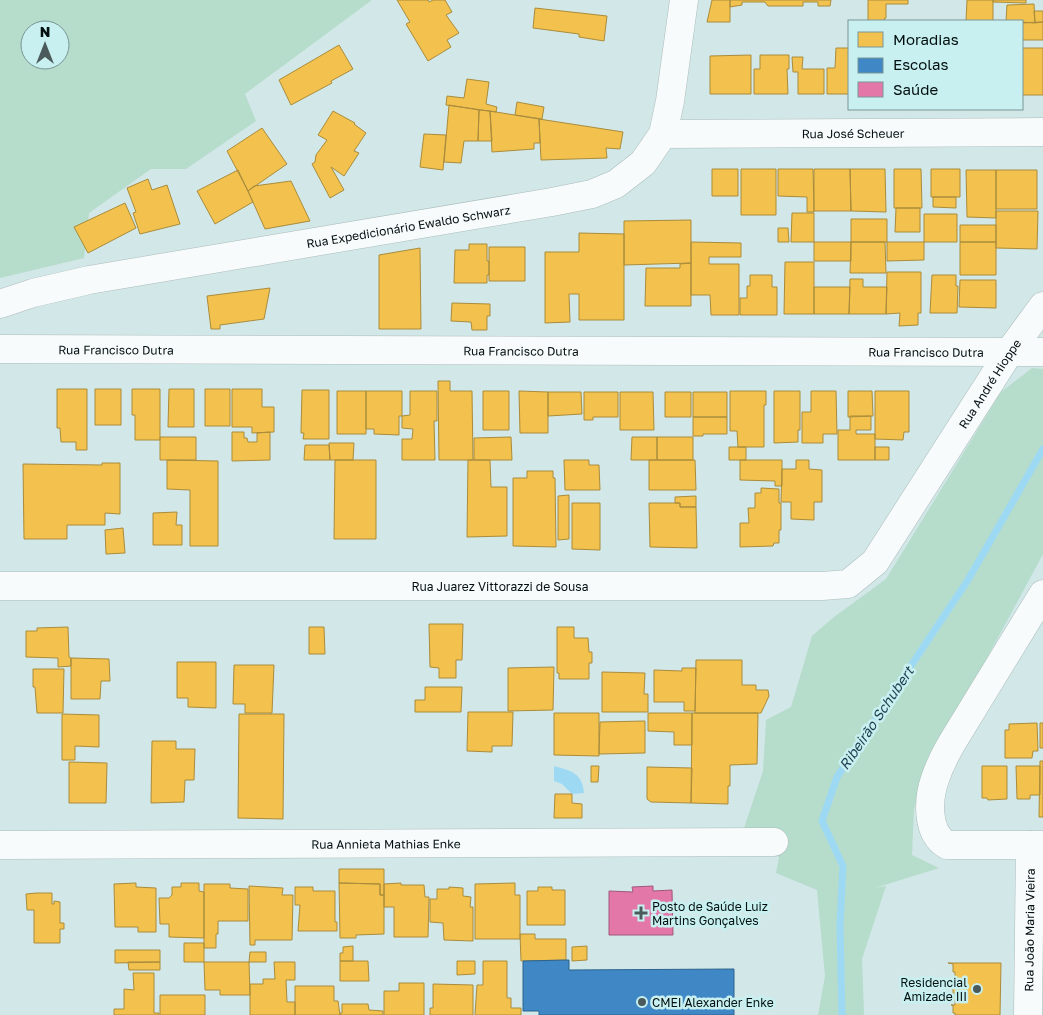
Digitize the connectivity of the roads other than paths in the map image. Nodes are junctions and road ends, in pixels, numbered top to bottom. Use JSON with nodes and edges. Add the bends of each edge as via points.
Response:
{"nodes":[{"id":1,"x":684,"y":0,"type":"edge"},
{"id":2,"x":1043,"y":132,"type":"edge"},
{"id":3,"x":663,"y":134,"type":"junction"},
{"id":4,"x":0,"y":304,"type":"edge"},
{"id":5,"x":1043,"y":306,"type":"edge"},
{"id":6,"x":0,"y":349,"type":"edge"},
{"id":7,"x":1010,"y":351,"type":"junction"},
{"id":8,"x":1043,"y":352,"type":"edge"},
{"id":9,"x":939,"y":464,"type":"joint"},
{"id":10,"x":0,"y":586,"type":"edge"},
{"id":11,"x":1043,"y":594,"type":"edge"},
{"id":12,"x":774,"y":842,"type":"dead end"},
{"id":13,"x":1036,"y":845,"type":"edge"},
{"id":14,"x":0,"y":846,"type":"edge"},
{"id":15,"x":1028,"y":1015,"type":"edge"}],
"edges":[{"from":1,"to":3,"type":"street","name":"Rua Expedicionário Ewaldo Schwarz"},
{"from":2,"to":3,"type":"street","name":"Rua José Scheuer"},
{"from":3,"to":4,"type":"street","name":"Rua Expedicionário Ewaldo Schwarz","via":[[643,163],[616,184],[592,194],[89,280]]},
{"from":5,"to":7,"type":"street","name":"Rua André Hioppe"},
{"from":6,"to":7,"type":"street","name":"Rua Francisco Dutra"},
{"from":7,"to":8,"type":"street","name":"Rua Francisco Dutra"},
{"from":7,"to":9,"type":"street","name":"Rua André Hioppe"},
{"from":9,"to":10,"type":"street","name":"Rua Juarez Vittorazzi de Sousa","via":[[875,562],[848,584]]},
{"from":11,"to":13,"type":"street","via":[[947,751],[934,780],[930,805],[931,821],[938,838],[947,845]]},
{"from":12,"to":14,"type":"street","name":"Rua Annieta Mathias Enke"},
{"from":13,"to":15,"type":"street","name":"Rua João Maria Vieira"}]}
